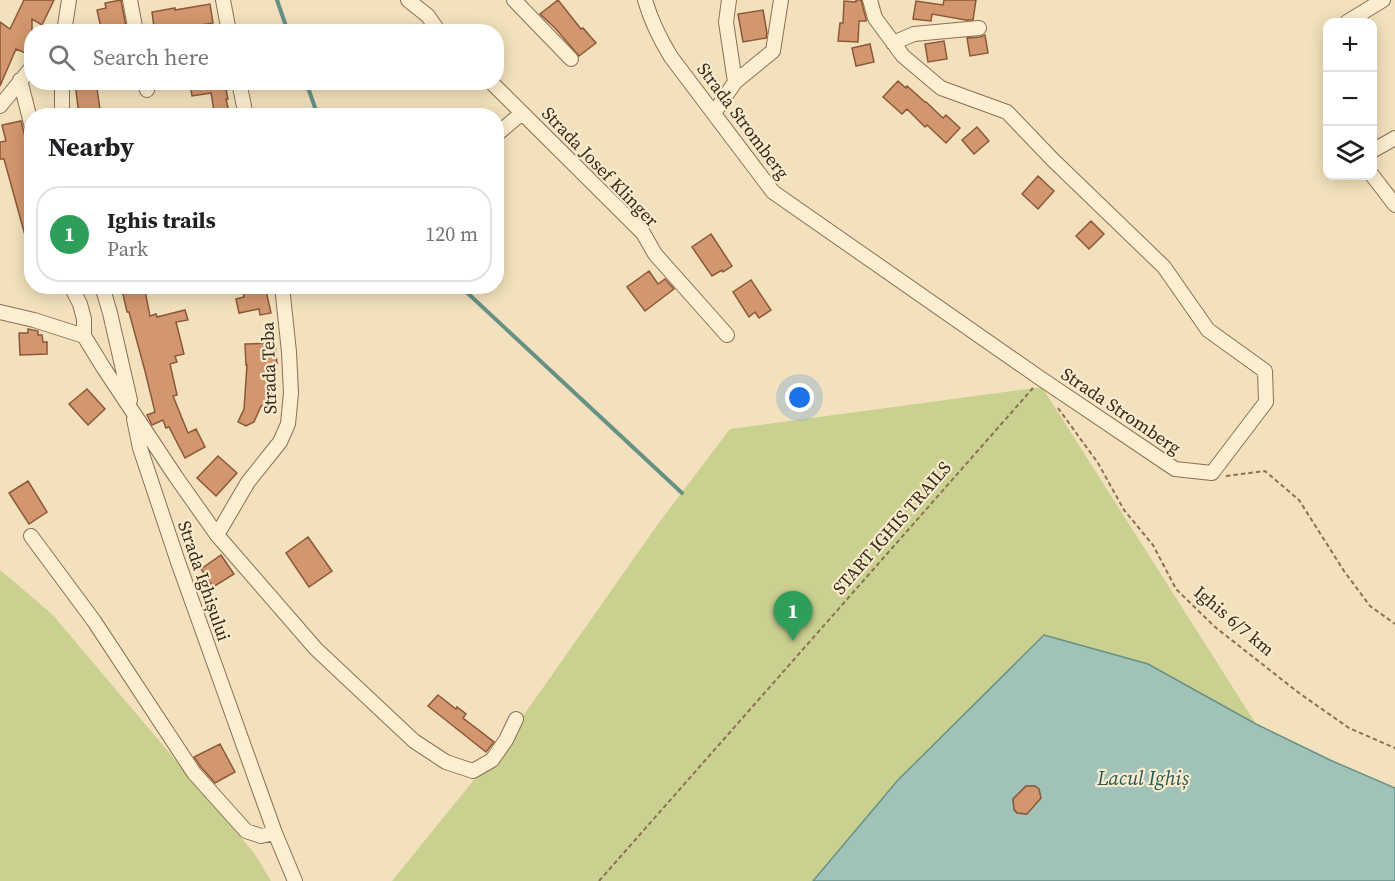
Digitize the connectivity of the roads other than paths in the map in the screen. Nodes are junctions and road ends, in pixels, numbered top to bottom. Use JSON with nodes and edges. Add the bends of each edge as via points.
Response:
{"nodes":[{"id":1,"x":69,"y":0,"type":"edge"},
{"id":2,"x":130,"y":0,"type":"edge"},
{"id":3,"x":223,"y":0,"type":"edge"},
{"id":4,"x":408,"y":0,"type":"edge"},
{"id":5,"x":514,"y":0,"type":"edge"},
{"id":6,"x":645,"y":0,"type":"edge"},
{"id":7,"x":729,"y":0,"type":"edge"},
{"id":8,"x":781,"y":0,"type":"edge"},
{"id":9,"x":870,"y":0,"type":"edge"},
{"id":10,"x":1383,"y":0,"type":"edge"},
{"id":11,"x":1354,"y":18,"type":"edge"},
{"id":12,"x":65,"y":24,"type":"edge"},
{"id":13,"x":134,"y":24,"type":"edge"},
{"id":14,"x":228,"y":24,"type":"edge"},
{"id":15,"x":434,"y":24,"type":"edge"},
{"id":16,"x":979,"y":28,"type":"dead end"},
{"id":17,"x":893,"y":43,"type":"junction"},
{"id":18,"x":571,"y":59,"type":"dead end"},
{"id":19,"x":24,"y":76,"type":"edge"},
{"id":20,"x":20,"y":80,"type":"junction"},
{"id":21,"x":735,"y":82,"type":"junction"},
{"id":22,"x":62,"y":90,"type":"edge"},
{"id":23,"x":241,"y":90,"type":"edge"},
{"id":24,"x":498,"y":90,"type":"edge"},
{"id":25,"x":0,"y":105,"type":"edge"},
{"id":26,"x":27,"y":108,"type":"edge"},
{"id":27,"x":62,"y":108,"type":"edge"},
{"id":28,"x":244,"y":108,"type":"edge"},
{"id":29,"x":522,"y":113,"type":"junction"},
{"id":30,"x":714,"y":113,"type":"junction"},
{"id":31,"x":504,"y":128,"type":"edge"},
{"id":32,"x":1395,"y":138,"type":"edge"},
{"id":33,"x":1377,"y":149,"type":"edge"},
{"id":34,"x":1376,"y":180,"type":"edge"},
{"id":35,"x":1395,"y":205,"type":"edge"},
{"id":36,"x":75,"y":294,"type":"edge"},
{"id":37,"x":104,"y":294,"type":"edge"},
{"id":38,"x":283,"y":294,"type":"edge"},
{"id":39,"x":0,"y":312,"type":"edge"},
{"id":40,"x":727,"y":335,"type":"dead end"},
{"id":41,"x":84,"y":336,"type":"junction"},
{"id":42,"x":132,"y":410,"type":"junction"},
{"id":43,"x":217,"y":534,"type":"junction"},
{"id":44,"x":32,"y":536,"type":"dead end"},
{"id":45,"x":516,"y":720,"type":"dead end"},
{"id":46,"x":275,"y":833,"type":"junction"},
{"id":47,"x":295,"y":881,"type":"edge"}],
"edges":[{"from":1,"to":12,"type":"street"},
{"from":2,"to":13,"type":"street"},
{"from":3,"to":14,"type":"street"},
{"from":4,"to":15,"type":"street"},
{"from":5,"to":18,"type":"street"},
{"from":6,"to":30,"type":"street","name":"Strada Stromberg","via":[[671,57]]},
{"from":7,"to":21,"type":"street","via":[[726,22]]},
{"from":8,"to":21,"type":"street","via":[[773,51]]},
{"from":9,"to":17,"type":"street","name":"Strada Stromberg","via":[[875,18]]},
{"from":10,"to":11,"type":"street"},
{"from":16,"to":17,"type":"street","via":[[914,34]]},
{"from":17,"to":30,"type":"street","name":"Strada Stromberg","via":[[903,57],[941,88],[1007,112],[1164,267],[1208,330],[1265,371],[1266,402],[1212,473],[1175,469],[773,192]]},
{"from":19,"to":20,"type":"street"},
{"from":20,"to":25,"type":"street"},
{"from":20,"to":26,"type":"street"},
{"from":21,"to":30,"type":"street"},
{"from":22,"to":27,"type":"street"},
{"from":23,"to":28,"type":"street"},
{"from":24,"to":29,"type":"street","name":"Strada Josef Klinger"},
{"from":29,"to":31,"type":"street"},
{"from":29,"to":40,"type":"street","name":"Strada Josef Klinger","via":[[643,233],[655,254]]},
{"from":32,"to":33,"type":"street"},
{"from":34,"to":35,"type":"street"},
{"from":36,"to":41,"type":"street","via":[[84,319]]},
{"from":37,"to":42,"type":"street","name":"Strada Ighișului"},
{"from":38,"to":43,"type":"street","name":"Strada Teba","via":[[291,382],[288,424],[280,442],[248,482]]},
{"from":39,"to":41,"type":"street"},
{"from":41,"to":42,"type":"street"},
{"from":42,"to":43,"type":"street"},
{"from":42,"to":46,"type":"street","name":"Strada Ighișului","via":[[164,521]]},
{"from":43,"to":45,"type":"street","via":[[316,649],[414,741],[446,762],[473,771],[492,760]]},
{"from":44,"to":46,"type":"street","via":[[94,621],[194,773],[246,831],[261,836]]},
{"from":46,"to":47,"type":"street","name":"Strada Ighișului"}]}
